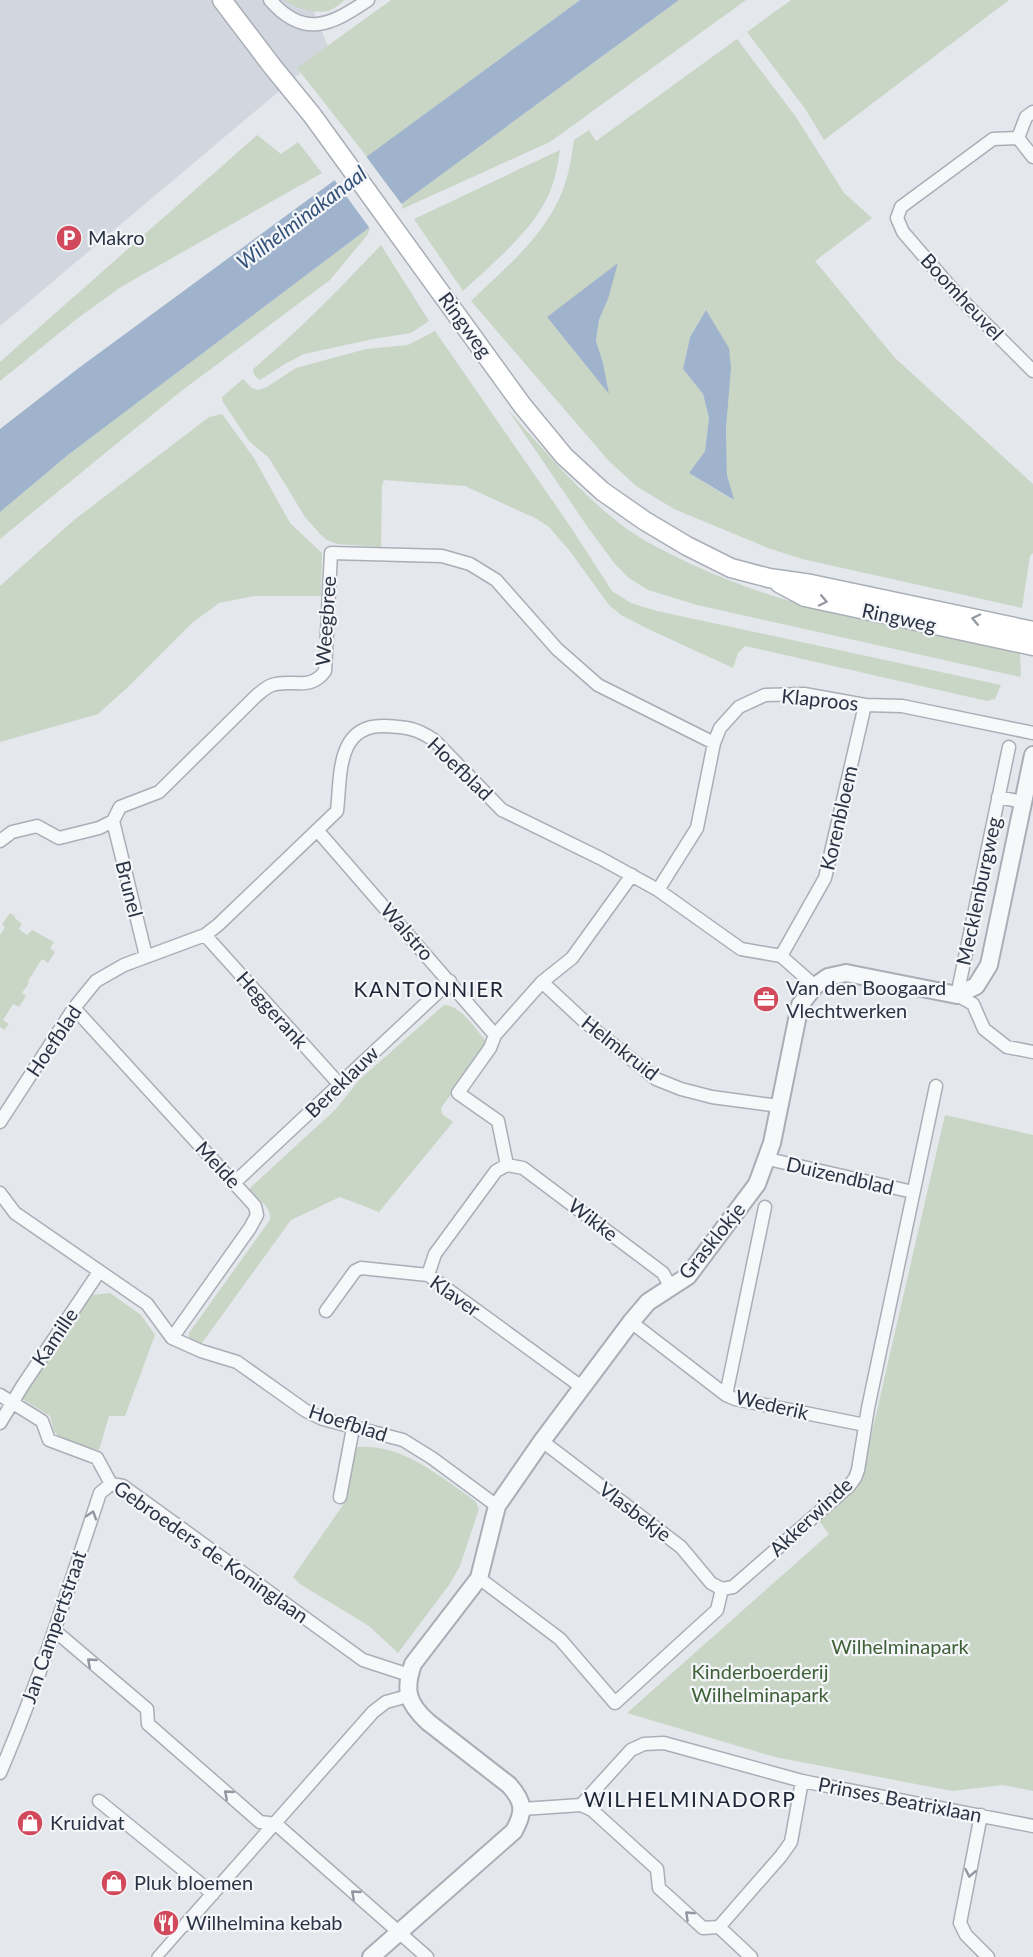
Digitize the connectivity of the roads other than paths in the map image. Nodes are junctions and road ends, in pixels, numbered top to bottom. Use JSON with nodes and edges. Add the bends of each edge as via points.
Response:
{"nodes":[{"id":1,"x":222,"y":0,"type":"edge"},
{"id":2,"x":270,"y":0,"type":"edge"},
{"id":3,"x":368,"y":0,"type":"edge"},
{"id":4,"x":1033,"y":112,"type":"edge"},
{"id":5,"x":1018,"y":138,"type":"junction"},
{"id":6,"x":1033,"y":157,"type":"edge"},
{"id":7,"x":1033,"y":371,"type":"edge"},
{"id":8,"x":769,"y":578,"type":"junction"},
{"id":9,"x":1033,"y":631,"type":"edge"},
{"id":10,"x":1033,"y":646,"type":"edge"},
{"id":11,"x":865,"y":705,"type":"junction"},
{"id":12,"x":1033,"y":733,"type":"edge"},
{"id":13,"x":714,"y":743,"type":"junction"},
{"id":14,"x":1009,"y":747,"type":"dead end"},
{"id":15,"x":1033,"y":755,"type":"edge"},
{"id":16,"x":1027,"y":793,"type":"edge"},
{"id":17,"x":999,"y":797,"type":"junction"},
{"id":18,"x":113,"y":821,"type":"junction"},
{"id":19,"x":317,"y":830,"type":"junction"},
{"id":20,"x":0,"y":841,"type":"edge"},
{"id":21,"x":632,"y":875,"type":"junction"},
{"id":22,"x":658,"y":890,"type":"junction"},
{"id":23,"x":205,"y":934,"type":"junction"},
{"id":24,"x":146,"y":956,"type":"junction"},
{"id":25,"x":781,"y":956,"type":"junction"},
{"id":26,"x":450,"y":981,"type":"junction"},
{"id":27,"x":543,"y":982,"type":"junction"},
{"id":28,"x":814,"y":986,"type":"junction"},
{"id":29,"x":958,"y":990,"type":"junction"},
{"id":30,"x":74,"y":1008,"type":"junction"},
{"id":31,"x":495,"y":1035,"type":"junction"},
{"id":32,"x":1033,"y":1052,"type":"edge"},
{"id":33,"x":340,"y":1085,"type":"junction"},
{"id":34,"x":936,"y":1086,"type":"dead end"},
{"id":35,"x":779,"y":1106,"type":"junction"},
{"id":36,"x":0,"y":1122,"type":"edge"},
{"id":37,"x":768,"y":1159,"type":"junction"},
{"id":38,"x":507,"y":1165,"type":"junction"},
{"id":39,"x":234,"y":1183,"type":"junction"},
{"id":40,"x":913,"y":1192,"type":"junction"},
{"id":41,"x":0,"y":1193,"type":"edge"},
{"id":42,"x":765,"y":1207,"type":"dead end"},
{"id":43,"x":99,"y":1272,"type":"junction"},
{"id":44,"x":428,"y":1275,"type":"junction"},
{"id":45,"x":671,"y":1288,"type":"junction"},
{"id":46,"x":326,"y":1311,"type":"dead end"},
{"id":47,"x":631,"y":1322,"type":"junction"},
{"id":48,"x":172,"y":1338,"type":"junction"},
{"id":49,"x":583,"y":1388,"type":"junction"},
{"id":50,"x":0,"y":1395,"type":"edge"},
{"id":51,"x":726,"y":1395,"type":"junction"},
{"id":52,"x":12,"y":1402,"type":"junction"},
{"id":53,"x":0,"y":1423,"type":"edge"},
{"id":54,"x":865,"y":1425,"type":"junction"},
{"id":55,"x":352,"y":1428,"type":"junction"},
{"id":56,"x":542,"y":1441,"type":"junction"},
{"id":57,"x":111,"y":1484,"type":"junction"},
{"id":58,"x":340,"y":1497,"type":"dead end"},
{"id":59,"x":497,"y":1506,"type":"junction"},
{"id":60,"x":480,"y":1578,"type":"junction"},
{"id":61,"x":723,"y":1589,"type":"junction"},
{"id":62,"x":54,"y":1630,"type":"junction"},
{"id":63,"x":409,"y":1675,"type":"junction"},
{"id":64,"x":408,"y":1695,"type":"junction"},
{"id":65,"x":0,"y":1773,"type":"edge"},
{"id":66,"x":802,"y":1781,"type":"junction"},
{"id":67,"x":99,"y":1802,"type":"dead end"},
{"id":68,"x":581,"y":1805,"type":"junction"},
{"id":69,"x":522,"y":1809,"type":"junction"},
{"id":70,"x":981,"y":1815,"type":"junction"},
{"id":71,"x":276,"y":1824,"type":"junction"},
{"id":72,"x":1033,"y":1826,"type":"edge"},
{"id":73,"x":213,"y":1894,"type":"junction"},
{"id":74,"x":185,"y":1925,"type":"joint"},
{"id":75,"x":719,"y":1927,"type":"junction"},
{"id":76,"x":399,"y":1932,"type":"junction"},
{"id":77,"x":158,"y":1957,"type":"edge"},
{"id":78,"x":371,"y":1957,"type":"edge"},
{"id":79,"x":427,"y":1957,"type":"edge"},
{"id":80,"x":751,"y":1957,"type":"edge"},
{"id":81,"x":988,"y":1957,"type":"edge"}],
"edges":[{"from":1,"to":8,"type":"main road","name":"Ringweg","via":[[320,125],[522,405],[564,456],[602,491],[687,546],[731,568]]},
{"from":2,"to":3,"type":"street","via":[[282,13],[311,24],[328,23]]},
{"from":4,"to":5,"type":"street","via":[[1026,117]]},
{"from":5,"to":6,"type":"street"},
{"from":5,"to":7,"type":"street","name":"Boomheuvel","via":[[993,139],[901,207],[897,218],[903,232],[961,299]]},
{"from":9,"to":8,"type":"main road","name":"Ringweg","one_way":true},
{"from":8,"to":10,"type":"main road","name":"Ringweg","one_way":true,"via":[[805,597]]},
{"from":11,"to":12,"type":"street","name":"Klaproos","via":[[902,706]]},
{"from":11,"to":13,"type":"street","name":"Klaproos","via":[[804,694],[765,694],[739,707],[720,728]]},
{"from":11,"to":25,"type":"street","name":"Korenbloem","via":[[825,878]]},
{"from":13,"to":18,"type":"street","name":"Weegbree","via":[[598,685],[557,650],[496,580],[470,564],[442,556],[331,553],[325,671],[319,679],[271,685],[159,792],[120,807]]},
{"from":13,"to":22,"type":"street","name":"Klaproos","via":[[697,828]]},
{"from":14,"to":17,"type":"street","name":"Mecklenburgweg"},
{"from":15,"to":16,"type":"street","name":"Mecklenburgweg"},
{"from":16,"to":17,"type":"street","name":"Mecklenburgweg"},
{"from":16,"to":29,"type":"street","name":"Mecklenburgweg","via":[[989,965],[976,986]]},
{"from":17,"to":29,"type":"street","name":"Mecklenburgweg"},
{"from":18,"to":20,"type":"street","name":"Weegbree","via":[[59,838],[37,826],[12,832]]},
{"from":18,"to":24,"type":"street","name":"Brunel"},
{"from":19,"to":21,"type":"street","name":"Hoefblad","via":[[338,811],[342,758],[349,741],[374,725],[410,727],[434,740],[502,810]]},
{"from":19,"to":23,"type":"street","name":"Hoefblad"},
{"from":19,"to":26,"type":"street","name":"Walstro"},
{"from":21,"to":22,"type":"street","name":"Hoefblad"},
{"from":21,"to":27,"type":"street","via":[[572,958]]},
{"from":22,"to":25,"type":"street","name":"Hoefblad","via":[[741,949]]},
{"from":23,"to":24,"type":"street","name":"Hoefblad"},
{"from":23,"to":33,"type":"street","name":"Heggerank"},
{"from":24,"to":30,"type":"street","name":"Hoefblad","via":[[96,981]]},
{"from":25,"to":28,"type":"street"},
{"from":26,"to":31,"type":"street","name":"Walstro"},
{"from":26,"to":33,"type":"street","name":"Bereklauw"},
{"from":27,"to":31,"type":"street"},
{"from":27,"to":35,"type":"street","name":"Helmkruid","via":[[585,1022],[656,1078],[681,1089]]},
{"from":28,"to":29,"type":"street","via":[[828,977],[846,973]]},
{"from":28,"to":35,"type":"street","name":"Grasklokje","via":[[800,1005]]},
{"from":29,"to":32,"type":"street","via":[[973,1004],[984,1029],[1007,1047]]},
{"from":30,"to":36,"type":"street","name":"Hoefblad"},
{"from":30,"to":39,"type":"street","name":"Melde"},
{"from":31,"to":38,"type":"street","via":[[458,1093],[498,1121]]},
{"from":33,"to":39,"type":"street","name":"Bereklauw"},
{"from":34,"to":40,"type":"street","name":"Akkerwinde"},
{"from":35,"to":37,"type":"street","name":"Grasklokje"},
{"from":37,"to":40,"type":"street","name":"Duizendblad"},
{"from":37,"to":45,"type":"street","name":"Grasklokje","via":[[757,1184],[688,1276]]},
{"from":38,"to":44,"type":"street","via":[[496,1171],[435,1254]]},
{"from":38,"to":45,"type":"street","name":"Wikke","via":[[523,1168],[606,1230],[663,1273]]},
{"from":39,"to":48,"type":"street","name":"Melde","via":[[255,1206],[257,1215]]},
{"from":40,"to":54,"type":"street","name":"Akkerwinde"},
{"from":41,"to":43,"type":"street","name":"Hoefblad","via":[[15,1213]]},
{"from":42,"to":51,"type":"street","name":"Grasklokje"},
{"from":43,"to":48,"type":"street","name":"Hoefblad","via":[[147,1304]]},
{"from":43,"to":52,"type":"street","name":"Kamille"},
{"from":44,"to":46,"type":"street","name":"Klaver","via":[[362,1268],[355,1271]]},
{"from":44,"to":49,"type":"street","name":"Klaver"},
{"from":45,"to":47,"type":"street","name":"Grasklokje","via":[[648,1302]]},
{"from":47,"to":49,"type":"street","name":"Grasklokje"},
{"from":47,"to":51,"type":"street","name":"Wederik"},
{"from":48,"to":55,"type":"street","name":"Hoefblad","via":[[237,1362],[306,1411]]},
{"from":49,"to":56,"type":"street","name":"Grasklokje"},
{"from":50,"to":52,"type":"street","name":"Gebroeders de Koninglaan"},
{"from":51,"to":54,"type":"street","name":"Wederik"},
{"from":52,"to":53,"type":"street","name":"Kamille"},
{"from":52,"to":57,"type":"street","name":"Gebroeders de Koninglaan","via":[[42,1421],[49,1440],[97,1458]]},
{"from":54,"to":61,"type":"street","name":"Akkerwinde","via":[[858,1470],[849,1486],[733,1587]]},
{"from":55,"to":58,"type":"street"},
{"from":55,"to":59,"type":"street","name":"Hoefblad","via":[[403,1440]]},
{"from":56,"to":59,"type":"street","name":"Grasklokje"},
{"from":56,"to":61,"type":"street","name":"Vlasbekje","via":[[681,1547],[711,1583]]},
{"from":62,"to":57,"type":"street","name":"Jan Campertstraat","one_way":true,"via":[[100,1492]]},
{"from":57,"to":63,"type":"street","name":"Gebroeders de Koninglaan","via":[[123,1486],[363,1660]]},
{"from":59,"to":60,"type":"street","name":"Grasklokje"},
{"from":60,"to":61,"type":"street","via":[[560,1639],[615,1703],[717,1610]]},
{"from":60,"to":63,"type":"street","name":"Grasklokje","via":[[413,1664]]},
{"from":62,"to":65,"type":"street","name":"Jan Campertstraat"},
{"from":71,"to":62,"type":"street","one_way":true,"via":[[260,1822],[174,1747],[148,1724],[147,1709]]},
{"from":63,"to":64,"type":"street"},
{"from":64,"to":69,"type":"street","via":[[422,1717],[509,1785],[518,1795]]},
{"from":64,"to":71,"type":"street","via":[[386,1702],[373,1712]]},
{"from":66,"to":68,"type":"street","name":"Prinses Beatrixlaan","via":[[664,1743],[644,1744],[632,1750]]},
{"from":66,"to":70,"type":"street","name":"Prinses Beatrixlaan"},
{"from":66,"to":75,"type":"street","via":[[791,1842]]},
{"from":67,"to":73,"type":"street"},
{"from":68,"to":69,"type":"street"},
{"from":75,"to":68,"type":"street","one_way":true,"via":[[703,1928],[659,1888],[657,1869],[592,1810]]},
{"from":69,"to":76,"type":"street","via":[[514,1831]]},
{"from":70,"to":72,"type":"street","name":"Prinses Beatrixlaan"},
{"from":70,"to":81,"type":"street","one_way":true,"via":[[960,1923]]},
{"from":71,"to":73,"type":"street"},
{"from":76,"to":71,"type":"street","one_way":true},
{"from":73,"to":74,"type":"street"},
{"from":74,"to":77,"type":"street"},
{"from":75,"to":80,"type":"street"},
{"from":76,"to":78,"type":"street"},
{"from":76,"to":79,"type":"street"}]}
